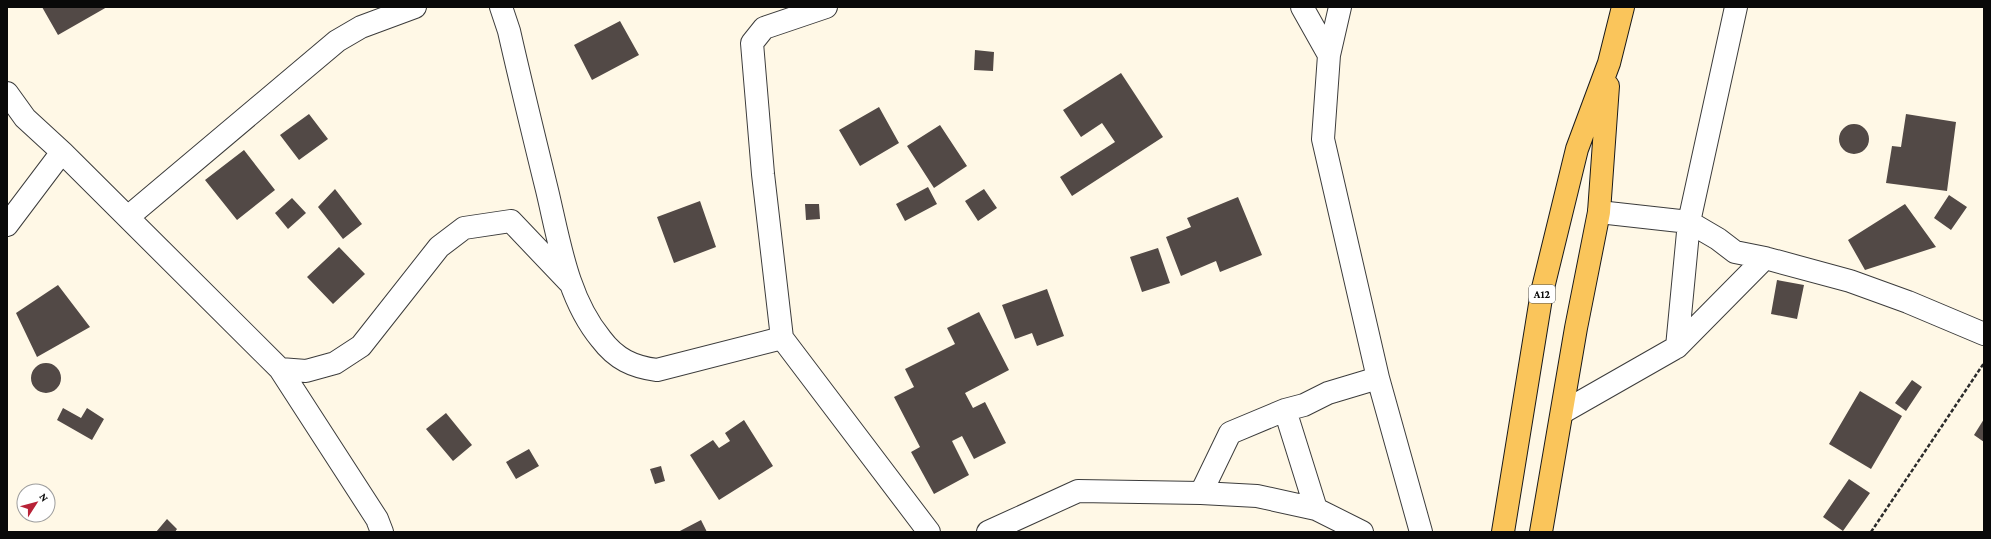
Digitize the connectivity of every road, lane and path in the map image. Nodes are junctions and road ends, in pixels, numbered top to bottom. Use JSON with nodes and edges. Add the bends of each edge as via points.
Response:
{"nodes":[{"id":1,"x":415,"y":7,"type":"edge"},
{"id":2,"x":501,"y":7,"type":"edge"},
{"id":3,"x":826,"y":7,"type":"edge"},
{"id":4,"x":1302,"y":7,"type":"edge"},
{"id":5,"x":1340,"y":7,"type":"edge"},
{"id":6,"x":1623,"y":7,"type":"edge"},
{"id":7,"x":1736,"y":7,"type":"edge"},
{"id":8,"x":1329,"y":55,"type":"junction"},
{"id":9,"x":1609,"y":63,"type":"junction"},
{"id":10,"x":7,"y":93,"type":"edge"},
{"id":11,"x":62,"y":152,"type":"junction"},
{"id":12,"x":1599,"y":212,"type":"junction"},
{"id":13,"x":128,"y":217,"type":"junction"},
{"id":14,"x":1689,"y":222,"type":"junction"},
{"id":15,"x":7,"y":225,"type":"edge"},
{"id":16,"x":1765,"y":258,"type":"junction"},
{"id":17,"x":570,"y":283,"type":"junction"},
{"id":18,"x":1984,"y":334,"type":"edge"},
{"id":19,"x":782,"y":338,"type":"junction"},
{"id":20,"x":1677,"y":346,"type":"junction"},
{"id":21,"x":1984,"y":363,"type":"edge"},
{"id":22,"x":280,"y":369,"type":"junction"},
{"id":23,"x":1378,"y":378,"type":"junction"},
{"id":24,"x":1285,"y":410,"type":"junction"},
{"id":25,"x":1563,"y":412,"type":"junction"},
{"id":26,"x":1201,"y":493,"type":"junction"},
{"id":27,"x":1316,"y":509,"type":"junction"},
{"id":28,"x":382,"y":532,"type":"edge"},
{"id":29,"x":928,"y":532,"type":"edge"},
{"id":30,"x":988,"y":532,"type":"edge"},
{"id":31,"x":1362,"y":532,"type":"edge"},
{"id":32,"x":1421,"y":532,"type":"edge"},
{"id":33,"x":1503,"y":532,"type":"edge"},
{"id":34,"x":1541,"y":532,"type":"edge"},
{"id":35,"x":1871,"y":532,"type":"edge"}],
"edges":[{"from":1,"to":13,"type":"street","via":[[361,27],[337,41]]},
{"from":2,"to":17,"type":"street"},
{"from":3,"to":19,"type":"street","via":[[764,28],[752,43],[763,174]]},
{"from":4,"to":8,"type":"street"},
{"from":5,"to":8,"type":"street"},
{"from":6,"to":9,"type":"main road","number":"A12"},
{"from":7,"to":14,"type":"street"},
{"from":8,"to":23,"type":"street","via":[[1323,139]]},
{"from":9,"to":12,"type":"main road","number":"A12"},
{"from":9,"to":33,"type":"main road","number":"A12","via":[[1577,149],[1544,284]]},
{"from":10,"to":11,"type":"street","via":[[25,118]]},
{"from":11,"to":13,"type":"street"},
{"from":11,"to":15,"type":"street"},
{"from":12,"to":14,"type":"street"},
{"from":12,"to":25,"type":"main road","number":"A12","via":[[1576,328]]},
{"from":13,"to":22,"type":"street"},
{"from":14,"to":16,"type":"street","via":[[1735,252]]},
{"from":14,"to":20,"type":"street"},
{"from":16,"to":18,"type":"street","via":[[1850,281]]},
{"from":16,"to":20,"type":"street"},
{"from":17,"to":19,"type":"street","via":[[600,339],[618,357],[639,368],[657,370]]},
{"from":17,"to":22,"type":"street","via":[[511,221],[464,228],[439,246],[361,346],[335,363],[306,371]]},
{"from":19,"to":29,"type":"street"},
{"from":20,"to":25,"type":"street"},
{"from":21,"to":35,"type":"path"},
{"from":22,"to":28,"type":"street","via":[[377,519]]},
{"from":23,"to":24,"type":"street","via":[[1328,393],[1304,405]]},
{"from":23,"to":32,"type":"street"},
{"from":24,"to":26,"type":"street","via":[[1230,433]]},
{"from":24,"to":27,"type":"street"},
{"from":25,"to":34,"type":"main road","number":"A12"},
{"from":26,"to":27,"type":"street","via":[[1257,496]]},
{"from":26,"to":30,"type":"street","via":[[1078,492]]},
{"from":27,"to":31,"type":"street"}]}
